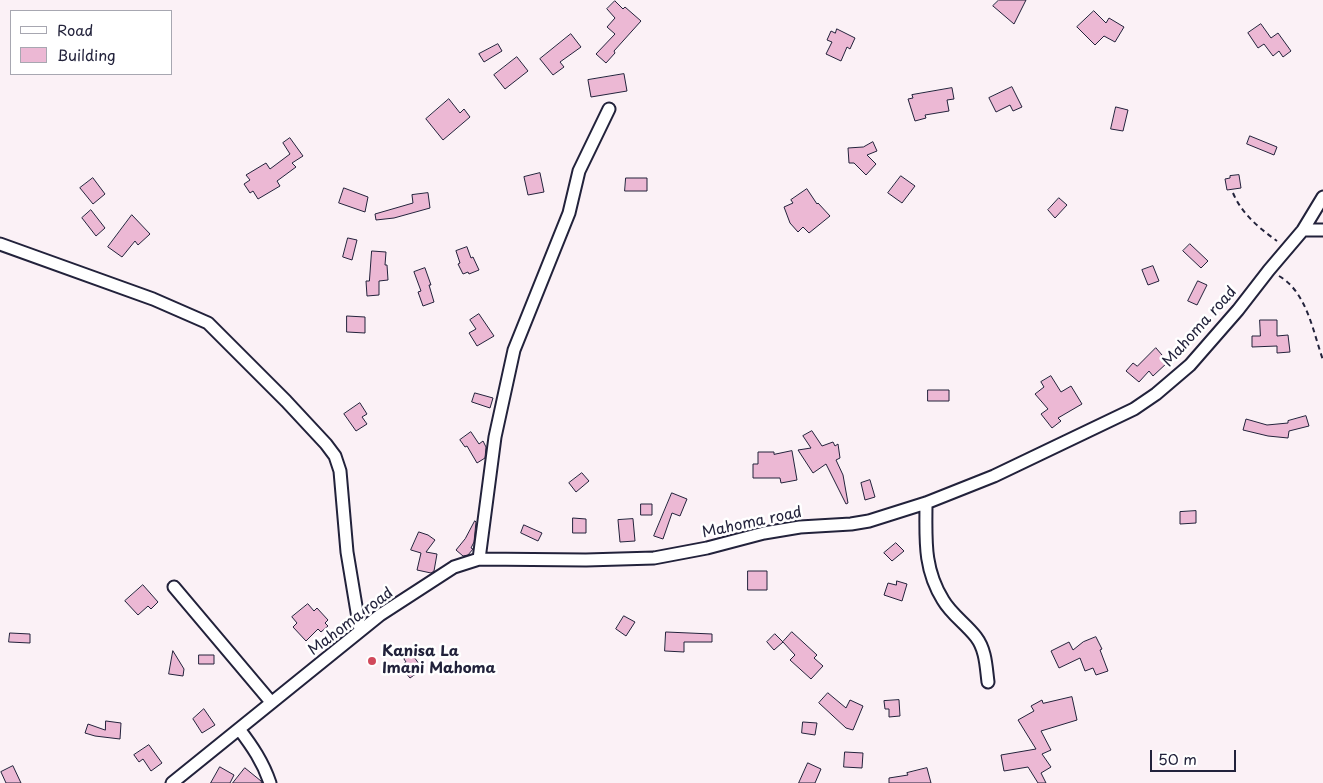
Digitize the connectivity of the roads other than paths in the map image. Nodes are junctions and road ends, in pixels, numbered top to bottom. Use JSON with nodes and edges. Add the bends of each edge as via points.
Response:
{"nodes":[{"id":1,"x":608,"y":110,"type":"dead end"},
{"id":2,"x":1323,"y":197,"type":"edge"},
{"id":3,"x":1303,"y":230,"type":"junction"},
{"id":4,"x":1323,"y":230,"type":"edge"},
{"id":5,"x":0,"y":244,"type":"edge"},
{"id":6,"x":926,"y":502,"type":"junction"},
{"id":7,"x":479,"y":559,"type":"junction"},
{"id":8,"x":174,"y":586,"type":"dead end"},
{"id":9,"x":360,"y":630,"type":"junction"},
{"id":10,"x":988,"y":682,"type":"dead end"},
{"id":11,"x":271,"y":702,"type":"junction"},
{"id":12,"x":239,"y":729,"type":"junction"},
{"id":13,"x":172,"y":783,"type":"edge"},
{"id":14,"x":270,"y":783,"type":"edge"}],
"edges":[{"from":1,"to":7,"type":"street","via":[[579,171],[569,213],[514,350],[495,437]]},
{"from":2,"to":3,"type":"street","name":"Mahoma road"},
{"from":3,"to":4,"type":"street"},
{"from":3,"to":6,"type":"street","name":"Mahoma road","via":[[1190,365],[1156,394],[1134,409],[1068,442],[994,476]]},
{"from":5,"to":9,"type":"street","via":[[153,299],[208,323],[286,401],[326,444],[340,471],[347,552]]},
{"from":6,"to":7,"type":"street","name":"Mahoma road","via":[[870,521],[764,533],[654,558]]},
{"from":6,"to":10,"type":"street","via":[[925,551],[931,576],[943,601],[977,639],[985,657]]},
{"from":7,"to":9,"type":"street","name":"Mahoma road","via":[[454,568]]},
{"from":8,"to":11,"type":"street"},
{"from":9,"to":11,"type":"street","name":"Mahoma road"},
{"from":11,"to":12,"type":"street","name":"Mahoma road"},
{"from":12,"to":13,"type":"street","name":"Mahoma road"},
{"from":12,"to":14,"type":"street","via":[[254,749]]}]}
